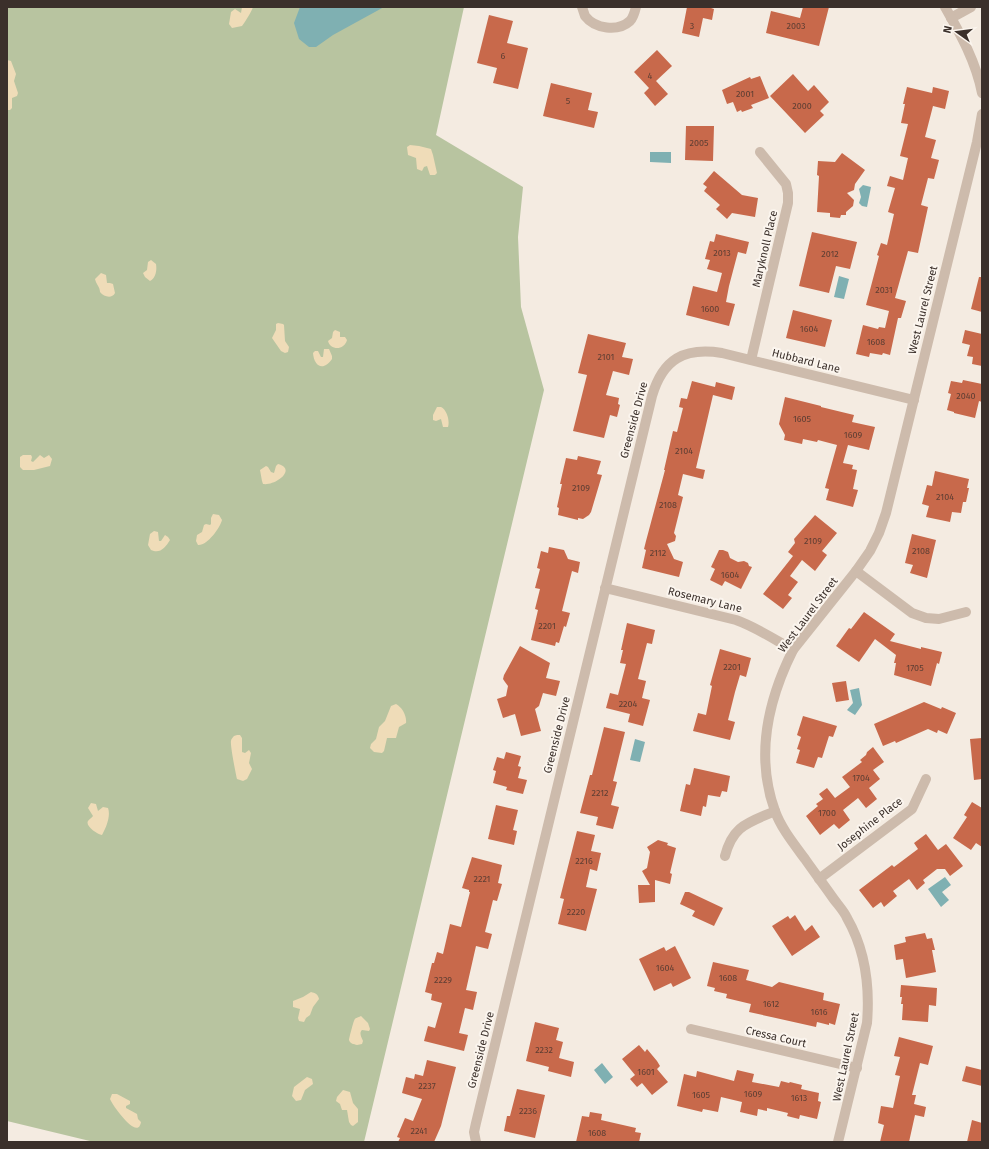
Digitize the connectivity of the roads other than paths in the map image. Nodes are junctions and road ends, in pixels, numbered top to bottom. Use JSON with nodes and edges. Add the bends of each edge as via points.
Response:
{"nodes":[{"id":1,"x":582,"y":7,"type":"edge"},
{"id":2,"x":636,"y":7,"type":"edge"},
{"id":3,"x":945,"y":7,"type":"edge"},
{"id":4,"x":972,"y":7,"type":"edge"},
{"id":5,"x":952,"y":18,"type":"junction"},
{"id":6,"x":982,"y":93,"type":"edge"},
{"id":7,"x":982,"y":114,"type":"edge"},
{"id":8,"x":760,"y":152,"type":"dead end"},
{"id":9,"x":692,"y":352,"type":"joint"},
{"id":10,"x":751,"y":360,"type":"junction"},
{"id":11,"x":914,"y":400,"type":"junction"},
{"id":12,"x":856,"y":571,"type":"junction"},
{"id":13,"x":605,"y":588,"type":"junction"},
{"id":14,"x":966,"y":612,"type":"dead end"},
{"id":15,"x":793,"y":650,"type":"junction"},
{"id":16,"x":926,"y":779,"type":"dead end"},
{"id":17,"x":775,"y":811,"type":"junction"},
{"id":18,"x":725,"y":856,"type":"dead end"},
{"id":19,"x":819,"y":878,"type":"junction"},
{"id":20,"x":691,"y":1029,"type":"dead end"},
{"id":21,"x":857,"y":1068,"type":"junction"},
{"id":22,"x":476,"y":1142,"type":"edge"},
{"id":23,"x":838,"y":1142,"type":"edge"}],
"edges":[{"from":1,"to":2,"type":"street","via":[[592,22],[610,28],[620,27],[631,20]]},
{"from":3,"to":5,"type":"street"},
{"from":4,"to":5,"type":"street"},
{"from":5,"to":6,"type":"street","via":[[972,58]]},
{"from":7,"to":11,"type":"street","name":"West Laurel Street"},
{"from":8,"to":10,"type":"street","name":"Maryknoll Place","via":[[786,184],[788,203]]},
{"from":9,"to":10,"type":"street","name":"Hubbard Lane","via":[[707,351]]},
{"from":9,"to":13,"type":"street","name":"Greenside Drive","via":[[669,364],[655,385]]},
{"from":10,"to":11,"type":"street","name":"Hubbard Lane"},
{"from":11,"to":12,"type":"street","name":"West Laurel Street","via":[[886,513],[870,551]]},
{"from":12,"to":14,"type":"street","via":[[912,613],[939,619]]},
{"from":12,"to":15,"type":"street","name":"West Laurel Street"},
{"from":13,"to":15,"type":"street","name":"Rosemary Lane","via":[[736,620]]},
{"from":13,"to":22,"type":"street","name":"Greenside Drive","via":[[476,1123]]},
{"from":15,"to":17,"type":"street","name":"West Laurel Street","via":[[774,695],[766,728],[765,763]]},
{"from":16,"to":19,"type":"street","name":"Josephine Place","via":[[912,809]]},
{"from":17,"to":18,"type":"street","via":[[742,826],[733,835]]},
{"from":17,"to":19,"type":"street","name":"West Laurel Street","via":[[788,836]]},
{"from":19,"to":21,"type":"street","name":"West Laurel Street","via":[[847,917],[861,949],[865,966],[868,983],[867,1023]]},
{"from":20,"to":21,"type":"street","name":"Cressa Court"},
{"from":21,"to":23,"type":"street","name":"West Laurel Street"}]}
